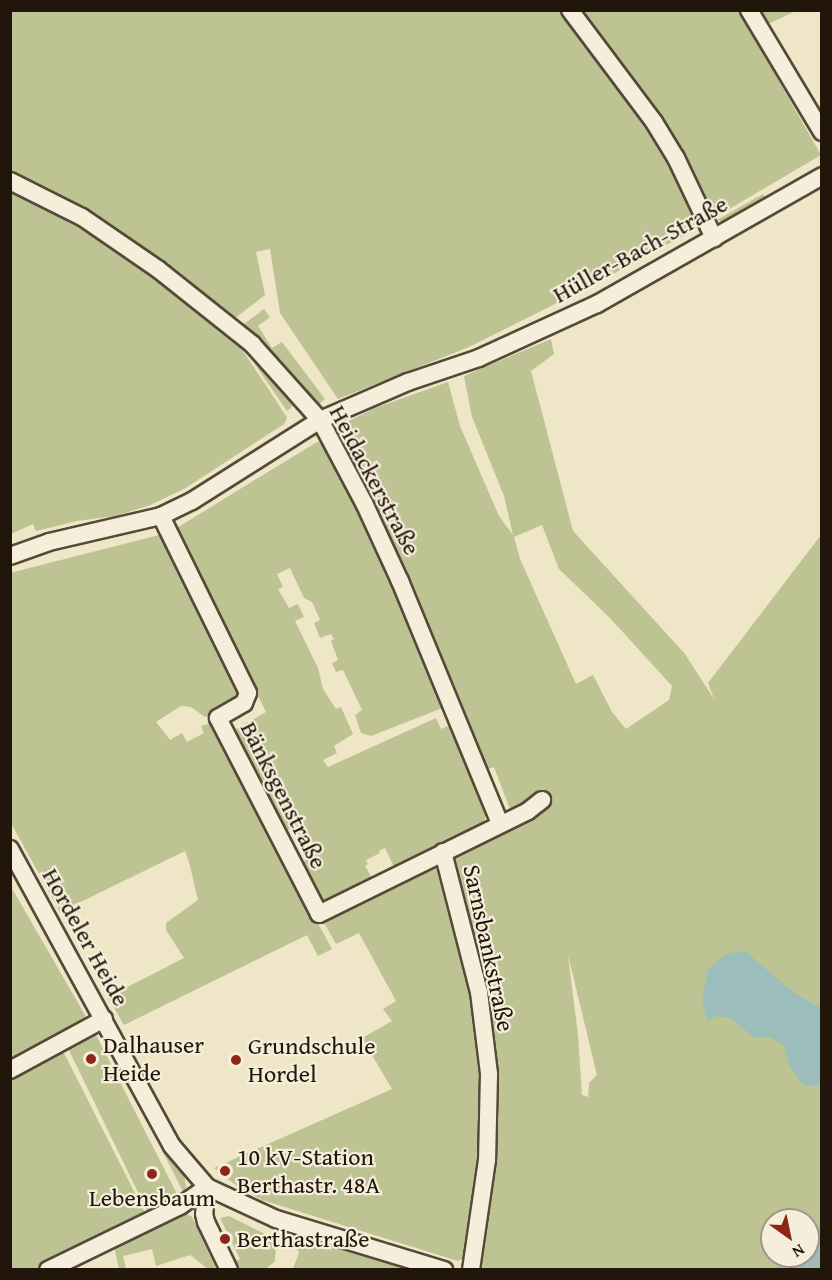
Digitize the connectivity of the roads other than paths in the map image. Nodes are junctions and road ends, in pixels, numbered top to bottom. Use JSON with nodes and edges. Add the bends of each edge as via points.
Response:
{"nodes":[{"id":1,"x":570,"y":10,"type":"edge"},
{"id":2,"x":749,"y":10,"type":"edge"},
{"id":3,"x":822,"y":132,"type":"edge"},
{"id":4,"x":822,"y":176,"type":"edge"},
{"id":5,"x":10,"y":181,"type":"edge"},
{"id":6,"x":714,"y":238,"type":"junction"},
{"id":7,"x":320,"y":420,"type":"junction"},
{"id":8,"x":160,"y":516,"type":"junction"},
{"id":9,"x":10,"y":556,"type":"edge"},
{"id":10,"x":542,"y":800,"type":"dead end"},
{"id":11,"x":500,"y":824,"type":"junction"},
{"id":12,"x":443,"y":852,"type":"junction"},
{"id":13,"x":12,"y":854,"type":"edge"},
{"id":14,"x":104,"y":1019,"type":"junction"},
{"id":15,"x":10,"y":1070,"type":"edge"},
{"id":16,"x":207,"y":1187,"type":"junction"},
{"id":17,"x":48,"y":1269,"type":"edge"},
{"id":18,"x":229,"y":1269,"type":"edge"},
{"id":19,"x":444,"y":1269,"type":"edge"},
{"id":20,"x":471,"y":1269,"type":"edge"}],
"edges":[{"from":1,"to":6,"type":"street","via":[[654,122],[676,158]]},
{"from":2,"to":3,"type":"street"},
{"from":4,"to":6,"type":"street","name":"Hüller-Bach-Straße"},
{"from":5,"to":7,"type":"street","name":"Heidackerstraße","via":[[82,217],[159,270],[252,344]]},
{"from":6,"to":7,"type":"street","name":"Hüller-Bach-Straße","via":[[597,304],[479,358],[408,382]]},
{"from":7,"to":8,"type":"street","name":"Hüller-Bach-Straße","via":[[192,501]]},
{"from":7,"to":11,"type":"street","name":"Heidackerstraße","via":[[400,581]]},
{"from":8,"to":9,"type":"street","name":"Hüller-Bach-Straße","via":[[49,542]]},
{"from":8,"to":12,"type":"street","name":"Bänksgenstraße","via":[[248,693],[244,703],[218,718],[319,914]]},
{"from":10,"to":11,"type":"street"},
{"from":11,"to":12,"type":"street"},
{"from":12,"to":20,"type":"street","name":"Sarnsbankstraße","via":[[479,992],[489,1074],[487,1160]]},
{"from":13,"to":14,"type":"street","name":"Hordeler Heide"},
{"from":14,"to":15,"type":"street"},
{"from":14,"to":16,"type":"street","name":"Hordeler Heide","via":[[172,1146]]},
{"from":16,"to":17,"type":"street","via":[[180,1206]]},
{"from":16,"to":18,"type":"street","via":[[206,1222]]},
{"from":16,"to":19,"type":"street","via":[[261,1214]]}]}
